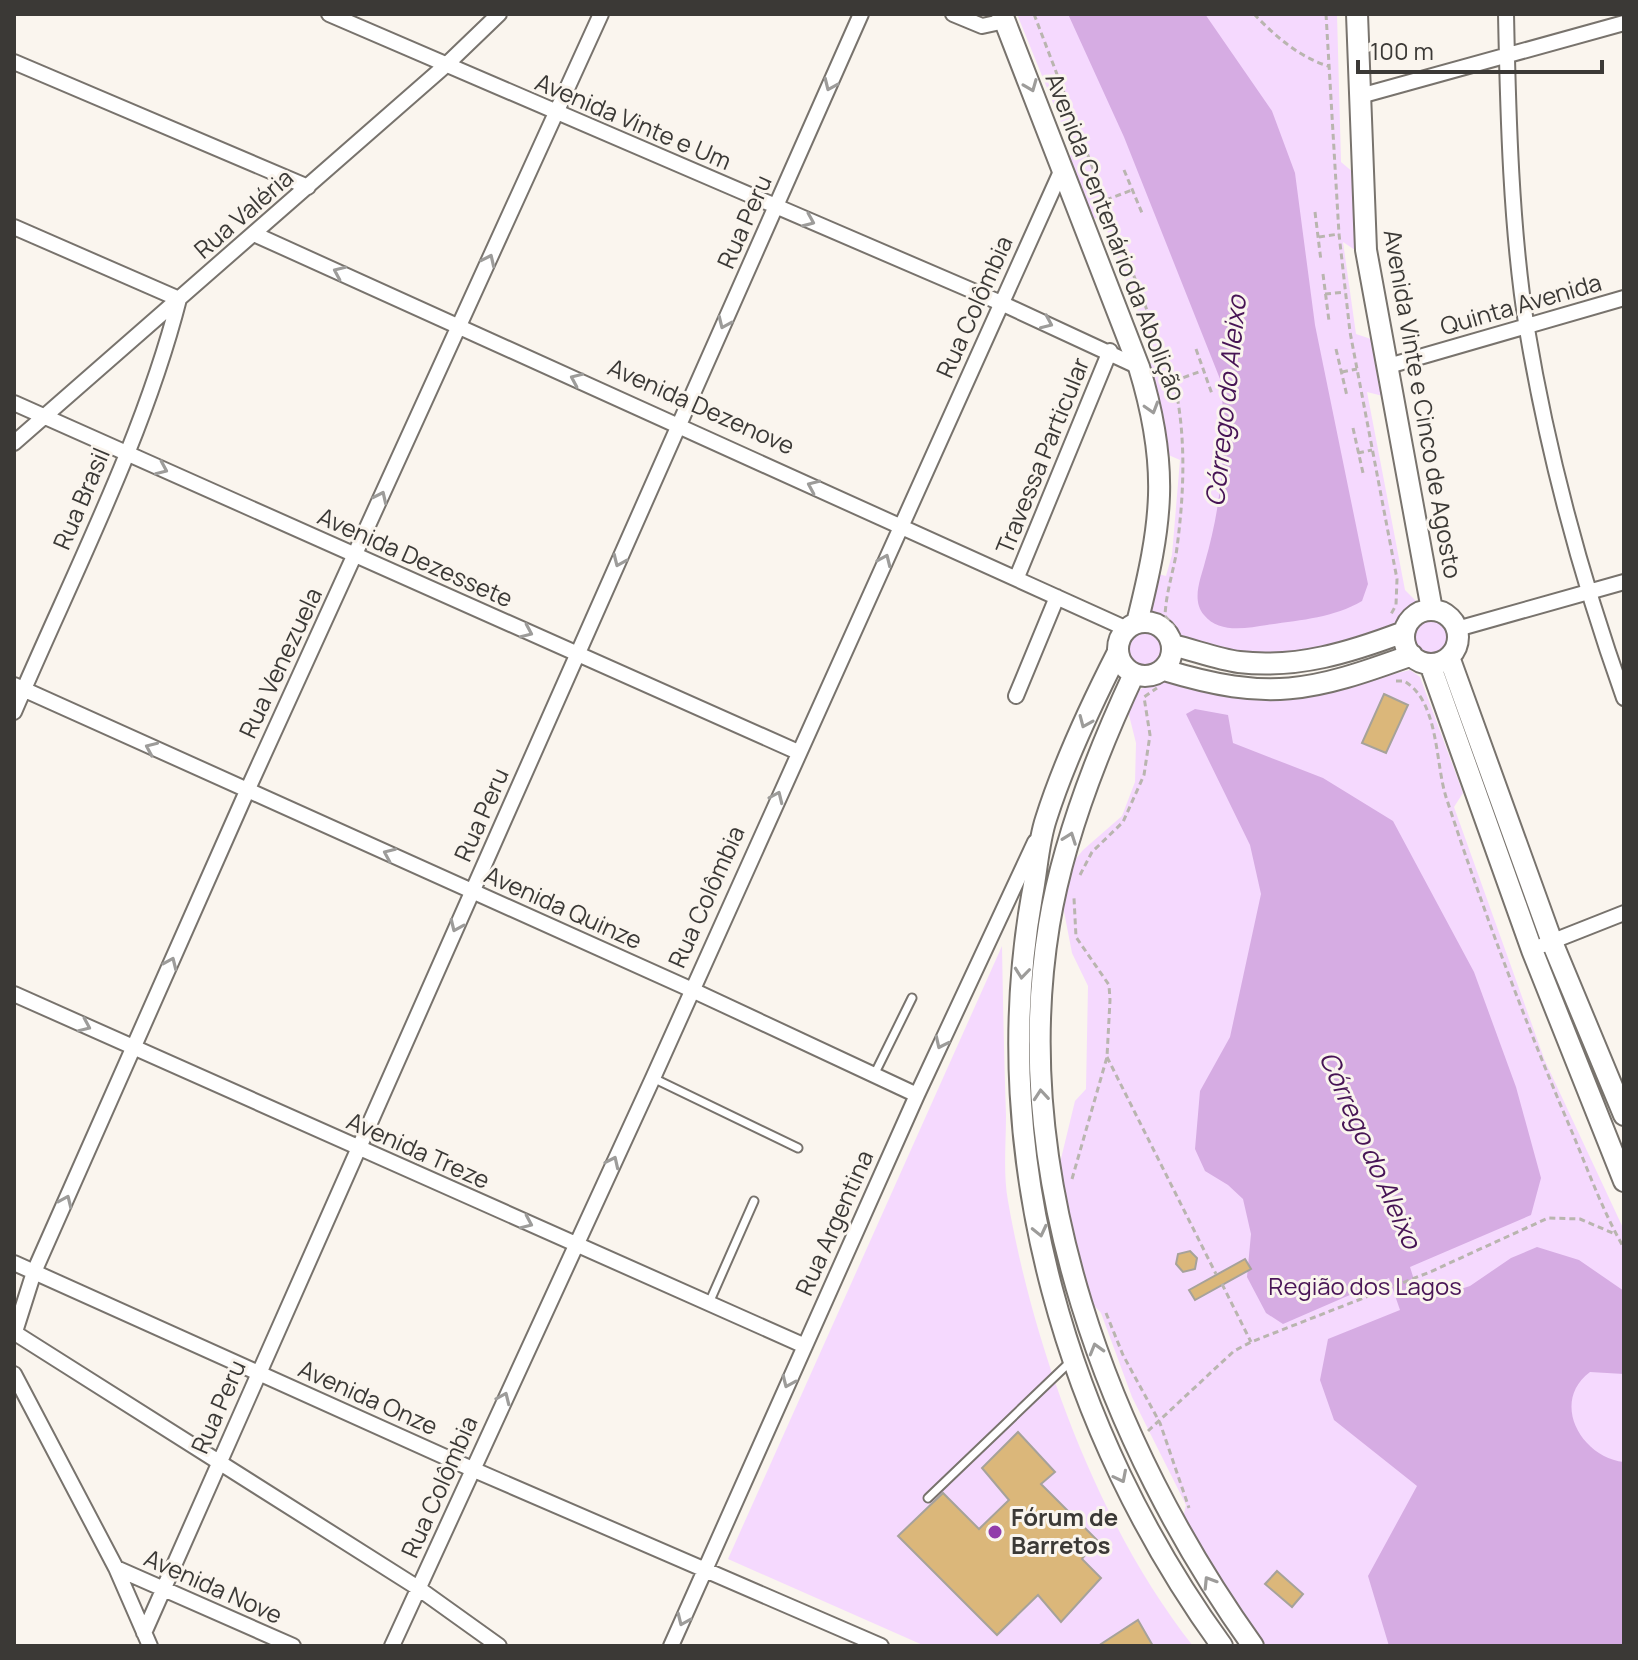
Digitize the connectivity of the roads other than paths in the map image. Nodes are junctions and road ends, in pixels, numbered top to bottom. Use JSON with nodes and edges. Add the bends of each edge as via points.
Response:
{"nodes":[{"id":1,"x":329,"y":14,"type":"edge"},
{"id":2,"x":499,"y":14,"type":"edge"},
{"id":3,"x":601,"y":14,"type":"edge"},
{"id":4,"x":861,"y":14,"type":"edge"},
{"id":5,"x":953,"y":14,"type":"edge"},
{"id":6,"x":1357,"y":14,"type":"edge"},
{"id":7,"x":1506,"y":14,"type":"edge"},
{"id":8,"x":1004,"y":18,"type":"edge"},
{"id":9,"x":1624,"y":23,"type":"edge"},
{"id":10,"x":1507,"y":55,"type":"junction"},
{"id":11,"x":14,"y":62,"type":"edge"},
{"id":12,"x":446,"y":65,"type":"junction"},
{"id":13,"x":1360,"y":96,"type":"junction"},
{"id":14,"x":557,"y":113,"type":"junction"},
{"id":15,"x":1063,"y":167,"type":"junction"},
{"id":16,"x":308,"y":187,"type":"junction"},
{"id":17,"x":776,"y":207,"type":"junction"},
{"id":18,"x":14,"y":227,"type":"edge"},
{"id":19,"x":254,"y":234,"type":"junction"},
{"id":20,"x":1624,"y":298,"type":"edge"},
{"id":21,"x":179,"y":299,"type":"junction"},
{"id":22,"x":1001,"y":303,"type":"junction"},
{"id":23,"x":1527,"y":326,"type":"junction"},
{"id":24,"x":459,"y":327,"type":"junction"},
{"id":25,"x":1110,"y":351,"type":"junction"},
{"id":26,"x":1139,"y":367,"type":"junction"},
{"id":27,"x":1385,"y":367,"type":"junction"},
{"id":28,"x":14,"y":403,"type":"edge"},
{"id":29,"x":44,"y":417,"type":"junction"},
{"id":30,"x":679,"y":426,"type":"junction"},
{"id":31,"x":14,"y":443,"type":"edge"},
{"id":32,"x":125,"y":453,"type":"junction"},
{"id":33,"x":900,"y":526,"type":"junction"},
{"id":34,"x":355,"y":555,"type":"junction"},
{"id":35,"x":1017,"y":577,"type":"junction"},
{"id":36,"x":1624,"y":582,"type":"edge"},
{"id":37,"x":1586,"y":592,"type":"junction"},
{"id":38,"x":1057,"y":597,"type":"junction"},
{"id":39,"x":1432,"y":610,"type":"junction"},
{"id":40,"x":1132,"y":626,"type":"junction"},
{"id":41,"x":1457,"y":629,"type":"junction"},
{"id":42,"x":1404,"y":632,"type":"junction"},
{"id":43,"x":1177,"y":639,"type":"junction"},
{"id":44,"x":1118,"y":652,"type":"junction"},
{"id":45,"x":577,"y":654,"type":"junction"},
{"id":46,"x":1430,"y":659,"type":"junction"},
{"id":47,"x":1134,"y":674,"type":"junction"},
{"id":48,"x":1164,"y":678,"type":"junction"},
{"id":49,"x":19,"y":688,"type":"edge"},
{"id":50,"x":1016,"y":696,"type":"dead end"},
{"id":51,"x":1624,"y":698,"type":"edge"},
{"id":52,"x":14,"y":712,"type":"edge"},
{"id":53,"x":798,"y":752,"type":"junction"},
{"id":54,"x":247,"y":791,"type":"junction"},
{"id":55,"x":1046,"y":820,"type":"junction"},
{"id":56,"x":472,"y":891,"type":"junction"},
{"id":57,"x":1624,"y":913,"type":"edge"},
{"id":58,"x":1552,"y":942,"type":"junction"},
{"id":59,"x":1532,"y":950,"type":"junction"},
{"id":60,"x":690,"y":989,"type":"junction"},
{"id":61,"x":14,"y":994,"type":"edge"},
{"id":62,"x":912,"y":998,"type":"dead end"},
{"id":63,"x":133,"y":1047,"type":"junction"},
{"id":64,"x":875,"y":1073,"type":"junction"},
{"id":65,"x":653,"y":1078,"type":"junction"},
{"id":66,"x":917,"y":1095,"type":"junction"},
{"id":67,"x":1624,"y":1115,"type":"edge"},
{"id":68,"x":358,"y":1148,"type":"junction"},
{"id":69,"x":798,"y":1148,"type":"dead end"},
{"id":70,"x":1624,"y":1181,"type":"edge"},
{"id":71,"x":754,"y":1201,"type":"dead end"},
{"id":72,"x":574,"y":1244,"type":"junction"},
{"id":73,"x":14,"y":1263,"type":"edge"},
{"id":74,"x":34,"y":1272,"type":"junction"},
{"id":75,"x":709,"y":1303,"type":"junction"},
{"id":76,"x":15,"y":1334,"type":"edge"},
{"id":77,"x":805,"y":1346,"type":"junction"},
{"id":78,"x":1075,"y":1358,"type":"junction"},
{"id":79,"x":258,"y":1373,"type":"junction"},
{"id":80,"x":14,"y":1374,"type":"edge"},
{"id":81,"x":219,"y":1463,"type":"junction"},
{"id":82,"x":472,"y":1469,"type":"junction"},
{"id":83,"x":928,"y":1498,"type":"dead end"},
{"id":84,"x":116,"y":1568,"type":"junction"},
{"id":85,"x":705,"y":1570,"type":"junction"},
{"id":86,"x":418,"y":1588,"type":"junction"},
{"id":87,"x":163,"y":1589,"type":"junction"},
{"id":88,"x":147,"y":1640,"type":"edge"},
{"id":89,"x":293,"y":1646,"type":"edge"},
{"id":90,"x":392,"y":1646,"type":"edge"},
{"id":91,"x":499,"y":1646,"type":"edge"},
{"id":92,"x":671,"y":1646,"type":"edge"},
{"id":93,"x":881,"y":1646,"type":"edge"},
{"id":94,"x":1222,"y":1646,"type":"edge"},
{"id":95,"x":1253,"y":1646,"type":"edge"}],
"edges":[{"from":1,"to":12,"type":"street","name":"Avenida Vinte e Um"},
{"from":2,"to":12,"type":"street","name":"Rua Valéria"},
{"from":3,"to":14,"type":"street","name":"Rua Venezuela"},
{"from":4,"to":17,"type":"street","name":"Rua Peru","one_way":true},
{"from":5,"to":8,"type":"street","via":[[982,26]]},
{"from":6,"to":13,"type":"street","name":"Avenida Vinte e Cinco de Agosto"},
{"from":7,"to":10,"type":"street"},
{"from":8,"to":15,"type":"street","name":"Avenida Centenário da Abolição","one_way":true},
{"from":9,"to":10,"type":"street"},
{"from":10,"to":13,"type":"street"},
{"from":10,"to":23,"type":"street"},
{"from":11,"to":16,"type":"street"},
{"from":12,"to":14,"type":"street","name":"Avenida Vinte e Um"},
{"from":12,"to":16,"type":"street","name":"Rua Valéria"},
{"from":13,"to":27,"type":"street","name":"Avenida Vinte e Cinco de Agosto","via":[[1366,250]]},
{"from":14,"to":17,"type":"street","name":"Avenida Vinte e Um"},
{"from":24,"to":14,"type":"street","name":"Rua Venezuela","one_way":true},
{"from":15,"to":22,"type":"street","name":"Rua Colômbia"},
{"from":15,"to":26,"type":"street","name":"Avenida Centenário da Abolição"},
{"from":16,"to":19,"type":"street","name":"Rua Valéria"},
{"from":17,"to":22,"type":"street","name":"Avenida Vinte e Um","one_way":true},
{"from":17,"to":30,"type":"street","name":"Rua Peru","one_way":true},
{"from":18,"to":21,"type":"street"},
{"from":19,"to":21,"type":"street","name":"Rua Valéria"},
{"from":24,"to":19,"type":"street","name":"Avenida Dezenove","one_way":true},
{"from":20,"to":23,"type":"street","name":"Quinta Avenida"},
{"from":21,"to":29,"type":"street","name":"Rua Valéria"},
{"from":21,"to":32,"type":"street","name":"Rua Brasil","via":[[173,330]]},
{"from":22,"to":25,"type":"street","name":"Avenida Vinte e Um","one_way":true},
{"from":22,"to":33,"type":"street","name":"Rua Colômbia"},
{"from":23,"to":27,"type":"street","name":"Quinta Avenida"},
{"from":23,"to":37,"type":"street","via":[[1554,468]]},
{"from":30,"to":24,"type":"street","name":"Avenida Dezenove","one_way":true},
{"from":34,"to":24,"type":"street","name":"Rua Venezuela","one_way":true},
{"from":25,"to":26,"type":"street","name":"Avenida Vinte e Um"},
{"from":25,"to":35,"type":"street","name":"Travessa Particular"},
{"from":26,"to":40,"type":"street","name":"Avenida Centenário da Abolição","one_way":true,"via":[[1156,422],[1162,482],[1156,544]]},
{"from":27,"to":39,"type":"street","name":"Avenida Vinte e Cinco de Agosto"},
{"from":28,"to":29,"type":"street","name":"Avenida Dezessete"},
{"from":29,"to":31,"type":"street","name":"Rua Valéria"},
{"from":29,"to":32,"type":"street","name":"Avenida Dezessete"},
{"from":33,"to":30,"type":"street","name":"Avenida Dezenove","one_way":true},
{"from":30,"to":45,"type":"street","name":"Rua Peru","one_way":true},
{"from":32,"to":34,"type":"street","name":"Avenida Dezessete","one_way":true},
{"from":32,"to":49,"type":"street","name":"Rua Brasil"},
{"from":33,"to":35,"type":"street","name":"Avenida Dezenove"},
{"from":53,"to":33,"type":"street","name":"Rua Colômbia","one_way":true},
{"from":34,"to":45,"type":"street","name":"Avenida Dezessete","one_way":true},
{"from":34,"to":54,"type":"street","name":"Rua Venezuela"},
{"from":35,"to":38,"type":"street","name":"Avenida Dezenove"},
{"from":36,"to":37,"type":"street"},
{"from":37,"to":41,"type":"street"},
{"from":37,"to":51,"type":"street"},
{"from":38,"to":40,"type":"street","name":"Avenida Dezenove"},
{"from":38,"to":50,"type":"street"},
{"from":39,"to":41,"type":"street","via":[[1451,619]]},
{"from":39,"to":42,"type":"street","via":[[1419,612]]},
{"from":40,"to":43,"type":"street","via":[[1156,624]]},
{"from":40,"to":44,"type":"street"},
{"from":41,"to":46,"type":"street","via":[[1455,649]]},
{"from":42,"to":43,"type":"street","via":[[1295,663],[1239,662]]},
{"from":42,"to":46,"type":"street","via":[[1405,645]]},
{"from":43,"to":48,"type":"street"},
{"from":44,"to":47,"type":"street"},
{"from":44,"to":55,"type":"street","one_way":true},
{"from":45,"to":53,"type":"street","name":"Avenida Dezessete"},
{"from":45,"to":56,"type":"street","name":"Rua Peru"},
{"from":46,"to":48,"type":"street","via":[[1306,689],[1258,691]]},
{"from":46,"to":58,"type":"street"},
{"from":46,"to":59,"type":"street"},
{"from":47,"to":48,"type":"street"},
{"from":95,"to":47,"type":"street","one_way":true,"via":[[1173,1525],[1132,1441],[1102,1369],[1053,1184],[1039,1064],[1048,926],[1065,850]]},
{"from":49,"to":52,"type":"street","name":"Rua Brasil"},
{"from":54,"to":49,"type":"street","name":"Avenida Quinze","one_way":true},
{"from":60,"to":53,"type":"street","name":"Rua Colômbia","one_way":true},
{"from":56,"to":54,"type":"street","name":"Avenida Quinze","one_way":true},
{"from":63,"to":54,"type":"street","name":"Rua Venezuela","one_way":true},
{"from":55,"to":66,"type":"street","name":"Rua Argentina","one_way":true},
{"from":55,"to":78,"type":"street","one_way":true,"via":[[1017,1022],[1019,1094],[1030,1187]]},
{"from":56,"to":60,"type":"street","name":"Avenida Quinze"},
{"from":56,"to":68,"type":"street","name":"Rua Peru","one_way":true},
{"from":57,"to":58,"type":"street"},
{"from":58,"to":59,"type":"street"},
{"from":58,"to":67,"type":"street"},
{"from":59,"to":70,"type":"street"},
{"from":60,"to":64,"type":"street","name":"Avenida Quinze"},
{"from":60,"to":65,"type":"street","name":"Rua Colômbia"},
{"from":61,"to":63,"type":"street","name":"Avenida Treze","one_way":true},
{"from":62,"to":64,"type":"lane"},
{"from":63,"to":68,"type":"street","name":"Avenida Treze"},
{"from":74,"to":63,"type":"street","name":"Rua Venezuela","one_way":true},
{"from":64,"to":66,"type":"street","name":"Avenida Quinze"},
{"from":65,"to":69,"type":"lane"},
{"from":72,"to":65,"type":"street","name":"Rua Colômbia","one_way":true},
{"from":66,"to":77,"type":"street","name":"Rua Argentina"},
{"from":68,"to":72,"type":"street","name":"Avenida Treze","one_way":true},
{"from":68,"to":79,"type":"street","name":"Rua Peru"},
{"from":71,"to":75,"type":"lane"},
{"from":72,"to":75,"type":"street","name":"Avenida Treze"},
{"from":82,"to":72,"type":"street","name":"Rua Colômbia","one_way":true},
{"from":73,"to":74,"type":"street","name":"Avenida Onze"},
{"from":74,"to":76,"type":"street","name":"Rua Venezuela"},
{"from":74,"to":79,"type":"street","name":"Avenida Onze"},
{"from":75,"to":77,"type":"street","name":"Avenida Treze"},
{"from":76,"to":81,"type":"street"},
{"from":77,"to":85,"type":"street","name":"Rua Argentina","one_way":true},
{"from":78,"to":83,"type":"lane"},
{"from":78,"to":94,"type":"street","one_way":true,"via":[[1109,1454],[1135,1505]]},
{"from":79,"to":81,"type":"street","name":"Rua Peru"},
{"from":79,"to":82,"type":"street","name":"Avenida Onze"},
{"from":80,"to":84,"type":"street"},
{"from":81,"to":86,"type":"street"},
{"from":81,"to":87,"type":"street","name":"Rua Peru"},
{"from":82,"to":85,"type":"street","name":"Avenida Onze"},
{"from":82,"to":86,"type":"street","name":"Rua Colômbia"},
{"from":84,"to":87,"type":"street","name":"Avenida Nove"},
{"from":84,"to":88,"type":"street"},
{"from":85,"to":92,"type":"street","name":"Rua Argentina","one_way":true},
{"from":85,"to":93,"type":"street","name":"Avenida Onze"},
{"from":86,"to":90,"type":"street","name":"Rua Colômbia"},
{"from":86,"to":91,"type":"street"},
{"from":87,"to":88,"type":"street","name":"Rua Peru"},
{"from":87,"to":89,"type":"street","name":"Avenida Nove"}]}
